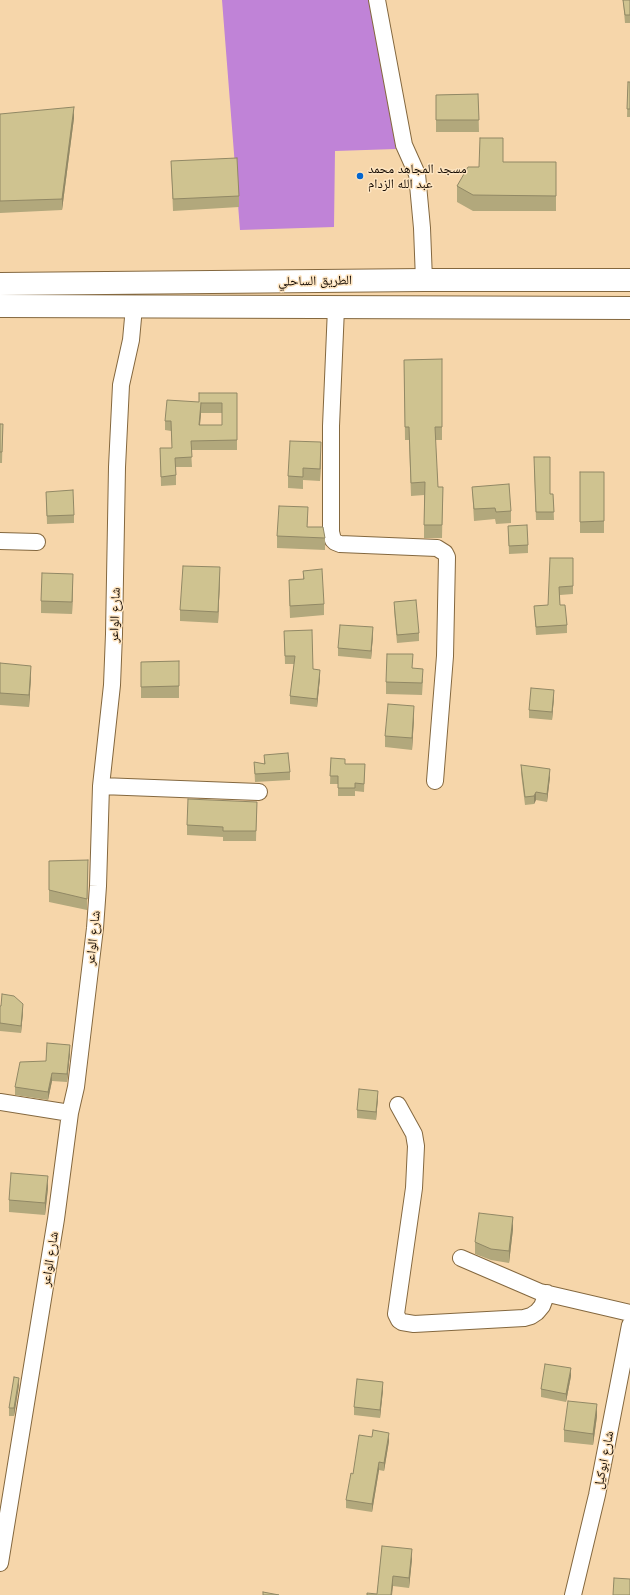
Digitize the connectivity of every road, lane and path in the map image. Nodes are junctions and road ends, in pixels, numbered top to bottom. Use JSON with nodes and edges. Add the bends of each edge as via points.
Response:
{"nodes":[{"id":1,"x":376,"y":0,"type":"edge"},
{"id":2,"x":424,"y":280,"type":"junction"},
{"id":3,"x":630,"y":280,"type":"edge"},
{"id":4,"x":0,"y":284,"type":"edge"},
{"id":5,"x":0,"y":306,"type":"edge"},
{"id":6,"x":134,"y":307,"type":"junction"},
{"id":7,"x":336,"y":308,"type":"junction"},
{"id":8,"x":630,"y":308,"type":"edge"},
{"id":9,"x":0,"y":541,"type":"edge"},
{"id":10,"x":37,"y":542,"type":"dead end"},
{"id":11,"x":435,"y":781,"type":"dead end"},
{"id":12,"x":101,"y":786,"type":"junction"},
{"id":13,"x":259,"y":792,"type":"dead end"},
{"id":14,"x":0,"y":1102,"type":"edge"},
{"id":15,"x":398,"y":1105,"type":"dead end"},
{"id":16,"x":70,"y":1113,"type":"junction"},
{"id":17,"x":461,"y":1258,"type":"dead end"},
{"id":18,"x":548,"y":1293,"type":"junction"},
{"id":19,"x":630,"y":1313,"type":"edge"},
{"id":20,"x":630,"y":1325,"type":"edge"},
{"id":21,"x":0,"y":1563,"type":"edge"},
{"id":22,"x":573,"y":1595,"type":"edge"}],
"edges":[{"from":1,"to":2,"type":"street","via":[[404,145],[417,174]]},
{"from":2,"to":3,"type":"highway","name":"الطريق الساحلي"},
{"from":2,"to":4,"type":"highway","name":"الطريق الساحلي"},
{"from":5,"to":6,"type":"highway","name":"الطريق الساحلي"},
{"from":6,"to":7,"type":"highway","name":"الطريق الساحلي"},
{"from":6,"to":12,"type":"street","name":"شارع الواعر","via":[[131,340],[121,385],[112,685]]},
{"from":7,"to":8,"type":"highway","name":"الطريق الساحلي"},
{"from":7,"to":11,"type":"street","via":[[331,426],[333,540],[340,544],[437,548],[447,557],[445,656]]},
{"from":9,"to":10,"type":"street"},
{"from":12,"to":13,"type":"street"},
{"from":12,"to":16,"type":"street","name":"شارع الواعر","via":[[95,928],[76,1087]]},
{"from":14,"to":16,"type":"street"},
{"from":15,"to":18,"type":"street","via":[[414,1134],[416,1146],[414,1188],[396,1314],[399,1320],[414,1324],[524,1318],[537,1312]]},
{"from":16,"to":21,"type":"street","name":"شارع الواعر","via":[[56,1219]]},
{"from":17,"to":18,"type":"street"},
{"from":18,"to":19,"type":"street"},
{"from":20,"to":22,"type":"street","name":"شارع ابوكيل","via":[[597,1495]]}]}
